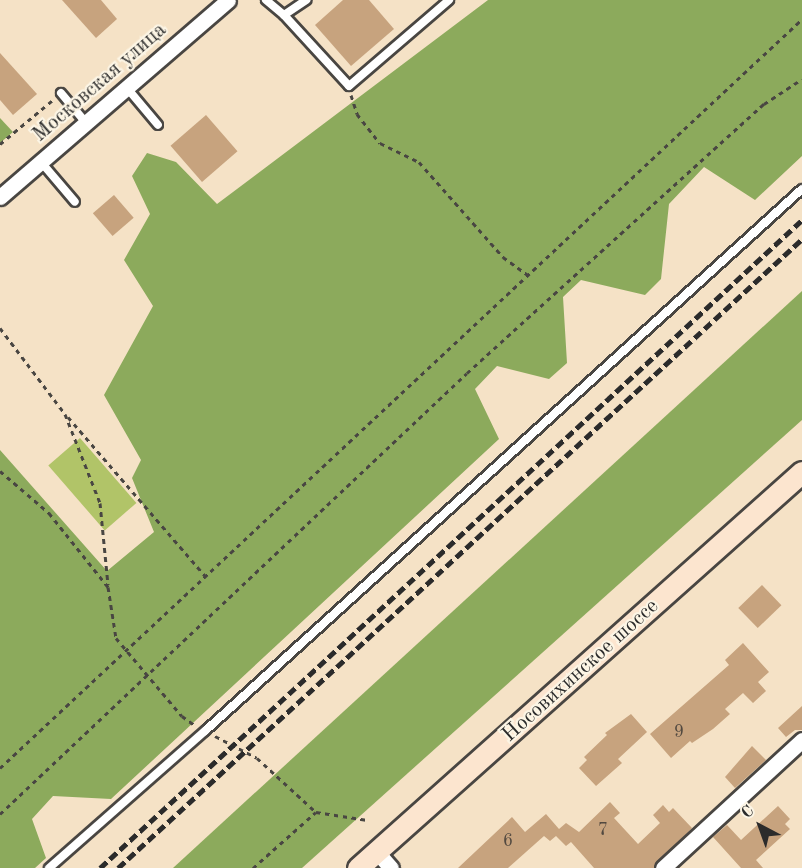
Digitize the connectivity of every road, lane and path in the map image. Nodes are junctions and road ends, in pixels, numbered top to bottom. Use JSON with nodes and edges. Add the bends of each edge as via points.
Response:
{"nodes":[{"id":1,"x":228,"y":0,"type":"edge"},
{"id":2,"x":266,"y":0,"type":"edge"},
{"id":3,"x":306,"y":0,"type":"edge"},
{"id":4,"x":449,"y":0,"type":"edge"},
{"id":5,"x":284,"y":15,"type":"junction"},
{"id":6,"x":802,"y":19,"type":"edge"},
{"id":7,"x":802,"y":79,"type":"edge"},
{"id":8,"x":349,"y":86,"type":"junction"},
{"id":9,"x":127,"y":88,"type":"junction"},
{"id":10,"x":61,"y":93,"type":"joint"},
{"id":11,"x":86,"y":123,"type":"junction"},
{"id":12,"x":158,"y":125,"type":"dead end"},
{"id":13,"x":0,"y":144,"type":"edge"},
{"id":14,"x":41,"y":162,"type":"junction"},
{"id":15,"x":802,"y":189,"type":"edge"},
{"id":16,"x":0,"y":197,"type":"edge"},
{"id":17,"x":75,"y":202,"type":"dead end"},
{"id":18,"x":529,"y":276,"type":"junction"},
{"id":19,"x":0,"y":328,"type":"edge"},
{"id":20,"x":65,"y":414,"type":"junction"},
{"id":21,"x":0,"y":471,"type":"edge"},
{"id":22,"x":802,"y":472,"type":"edge"},
{"id":23,"x":207,"y":578,"type":"junction"},
{"id":24,"x":108,"y":587,"type":"junction"},
{"id":25,"x":128,"y":652,"type":"junction"},
{"id":26,"x":146,"y":672,"type":"junction"},
{"id":27,"x":205,"y":731,"type":"junction"},
{"id":28,"x":802,"y":740,"type":"edge"},
{"id":29,"x":0,"y":768,"type":"edge"},
{"id":30,"x":316,"y":812,"type":"junction"},
{"id":31,"x":0,"y":814,"type":"edge"},
{"id":32,"x":368,"y":820,"type":"dead end"},
{"id":33,"x":384,"y":860,"type":"edge"},
{"id":34,"x":49,"y":868,"type":"edge"},
{"id":35,"x":253,"y":868,"type":"edge"},
{"id":36,"x":358,"y":868,"type":"edge"},
{"id":37,"x":663,"y":868,"type":"edge"}],
"edges":[{"from":1,"to":9,"type":"street","name":"Московская улица"},
{"from":2,"to":5,"type":"lane"},
{"from":3,"to":5,"type":"lane"},
{"from":4,"to":8,"type":"lane"},
{"from":5,"to":8,"type":"lane"},
{"from":6,"to":18,"type":"path"},
{"from":7,"to":26,"type":"path","via":[[764,104],[484,357]]},
{"from":8,"to":18,"type":"path","via":[[357,114],[380,143],[419,162],[503,257]]},
{"from":9,"to":11,"type":"street","name":"Московская улица"},
{"from":9,"to":12,"type":"lane"},
{"from":10,"to":11,"type":"lane"},
{"from":10,"to":13,"type":"path"},
{"from":11,"to":14,"type":"street","name":"Московская улица"},
{"from":14,"to":16,"type":"street","name":"Московская улица"},
{"from":14,"to":17,"type":"lane"},
{"from":15,"to":27,"type":"lane"},
{"from":18,"to":23,"type":"path"},
{"from":19,"to":20,"type":"path"},
{"from":20,"to":23,"type":"path"},
{"from":20,"to":24,"type":"path","via":[[100,503]]},
{"from":21,"to":24,"type":"path","via":[[49,513]]},
{"from":22,"to":33,"type":"main road","name":"Носовихинское шоссе"},
{"from":23,"to":25,"type":"path"},
{"from":24,"to":25,"type":"path","via":[[116,638]]},
{"from":25,"to":26,"type":"path"},
{"from":25,"to":29,"type":"path"},
{"from":26,"to":27,"type":"path","via":[[182,716]]},
{"from":26,"to":31,"type":"path"},
{"from":27,"to":30,"type":"path","via":[[257,758]]},
{"from":27,"to":34,"type":"lane"},
{"from":28,"to":37,"type":"street"},
{"from":30,"to":32,"type":"path"},
{"from":30,"to":35,"type":"path"},
{"from":33,"to":36,"type":"main road","name":"Носовихинское шоссе"}]}
